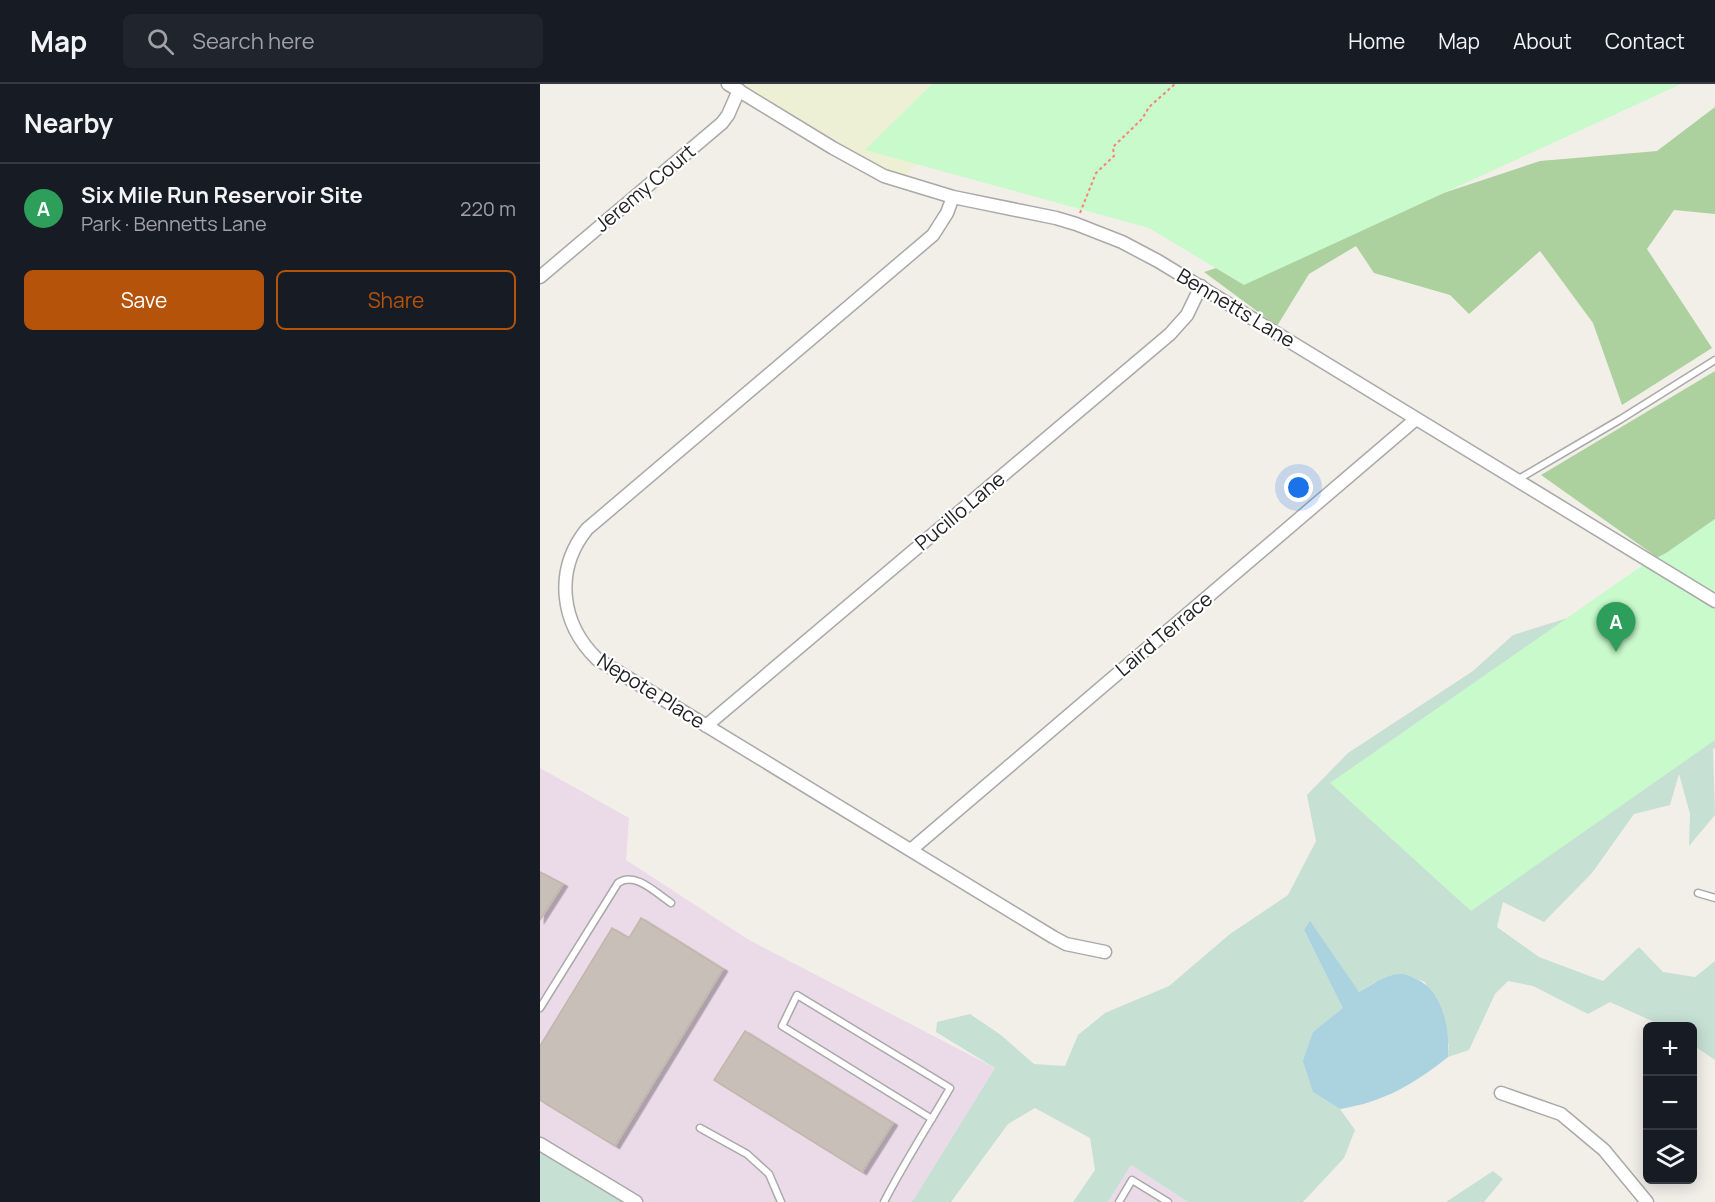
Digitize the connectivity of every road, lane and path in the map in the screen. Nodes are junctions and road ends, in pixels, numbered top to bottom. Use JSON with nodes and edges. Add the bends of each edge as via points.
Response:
{"nodes":[{"id":1,"x":1175,"y":84,"type":"edge"},
{"id":2,"x":733,"y":87,"type":"edge"},
{"id":3,"x":953,"y":197,"type":"junction"},
{"id":4,"x":1076,"y":224,"type":"junction"},
{"id":5,"x":540,"y":277,"type":"edge"},
{"id":6,"x":1201,"y":286,"type":"junction"},
{"id":7,"x":1715,"y":360,"type":"edge"},
{"id":8,"x":1416,"y":419,"type":"junction"},
{"id":9,"x":1517,"y":480,"type":"junction"},
{"id":10,"x":1715,"y":601,"type":"edge"},
{"id":11,"x":706,"y":726,"type":"junction"},
{"id":12,"x":912,"y":849,"type":"junction"},
{"id":13,"x":1698,"y":893,"type":"dead end"},
{"id":14,"x":1715,"y":898,"type":"edge"},
{"id":15,"x":670,"y":903,"type":"dead end"},
{"id":16,"x":1105,"y":952,"type":"dead end"},
{"id":17,"x":540,"y":1008,"type":"edge"},
{"id":18,"x":1501,"y":1093,"type":"dead end"},
{"id":19,"x":932,"y":1119,"type":"junction"},
{"id":20,"x":700,"y":1128,"type":"dead end"},
{"id":21,"x":540,"y":1144,"type":"edge"},
{"id":22,"x":636,"y":1202,"type":"edge"},
{"id":23,"x":781,"y":1202,"type":"edge"},
{"id":24,"x":884,"y":1202,"type":"edge"},
{"id":25,"x":1119,"y":1202,"type":"edge"},
{"id":26,"x":1168,"y":1202,"type":"edge"},
{"id":27,"x":1647,"y":1202,"type":"edge"}],
"edges":[{"from":1,"to":4,"type":"path","via":[[1113,147],[1114,156],[1096,173]]},
{"from":2,"to":3,"type":"street","name":"Bennetts Lane","via":[[884,176]]},
{"from":2,"to":5,"type":"street","name":"Jeremy Court","via":[[728,115],[722,123]]},
{"from":3,"to":4,"type":"street","name":"Bennetts Lane"},
{"from":3,"to":11,"type":"street","name":"Nepote Place","via":[[933,235],[587,529],[577,542],[565,603],[578,638],[597,659]]},
{"from":4,"to":6,"type":"street","name":"Bennetts Lane","via":[[1122,242]]},
{"from":6,"to":8,"type":"street","name":"Bennetts Lane"},
{"from":6,"to":11,"type":"street","name":"Pucillo Lane","via":[[1187,315],[1170,334]]},
{"from":7,"to":9,"type":"lane"},
{"from":8,"to":9,"type":"street","name":"Bennetts Lane"},
{"from":8,"to":12,"type":"street","name":"Laird Terrace"},
{"from":9,"to":10,"type":"street","name":"Bennetts Lane"},
{"from":11,"to":12,"type":"street","name":"Nepote Place"},
{"from":12,"to":16,"type":"street","name":"Nepote Place","via":[[1066,944]]},
{"from":13,"to":14,"type":"lane"},
{"from":15,"to":17,"type":"lane","via":[[635,880],[618,884]]},
{"from":18,"to":27,"type":"street","via":[[1561,1114],[1604,1150]]},
{"from":19,"to":19,"type":"lane","via":[[782,1026],[796,995],[950,1088]]},
{"from":19,"to":24,"type":"lane"},
{"from":20,"to":23,"type":"lane","via":[[747,1154],[762,1167]]},
{"from":21,"to":22,"type":"street"},
{"from":25,"to":26,"type":"lane","via":[[1132,1180]]}]}
